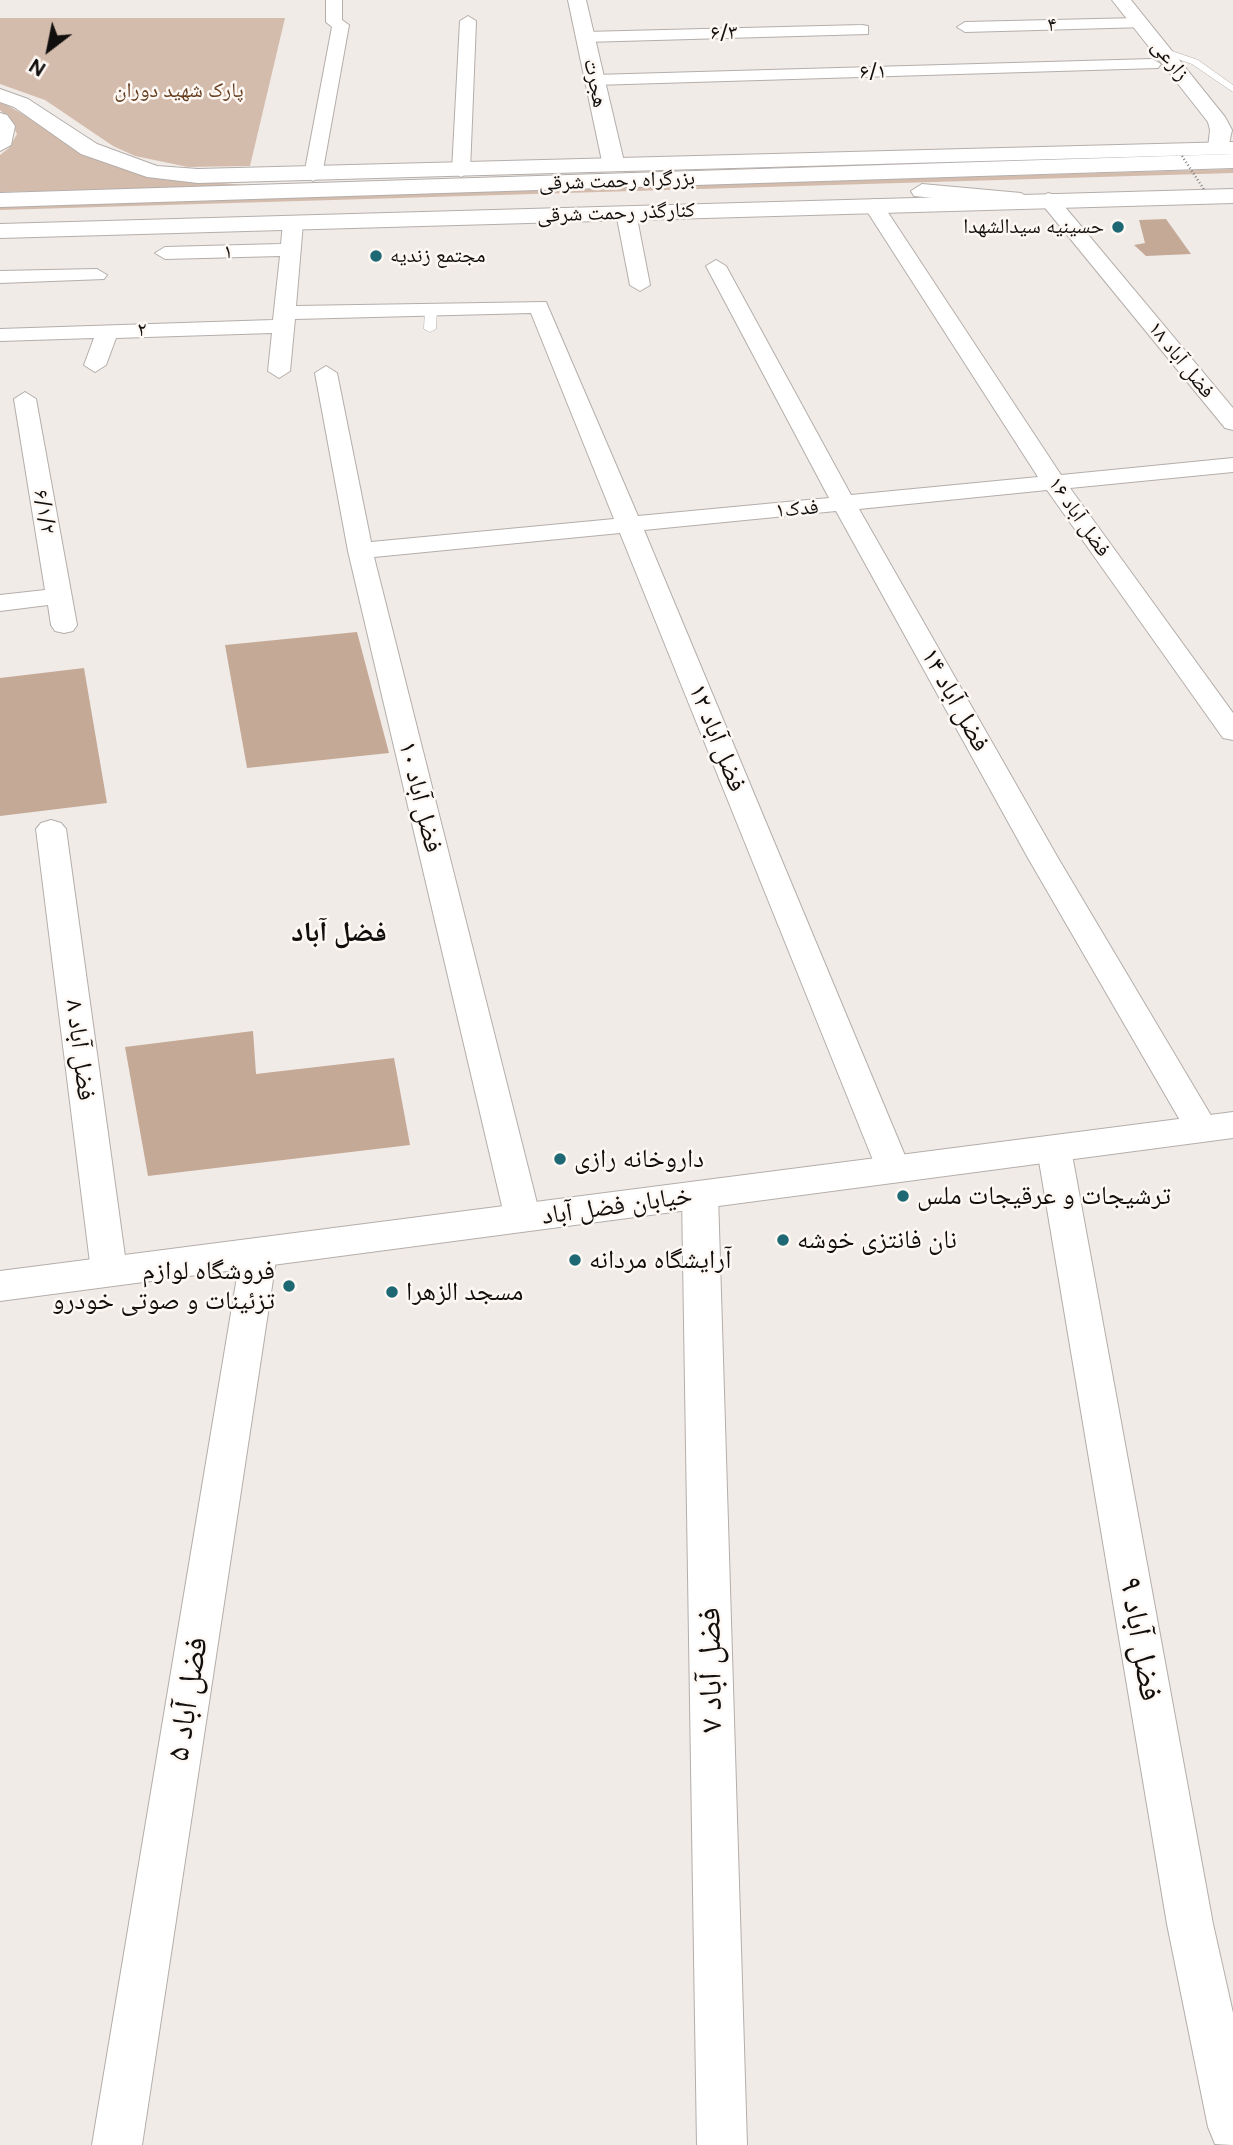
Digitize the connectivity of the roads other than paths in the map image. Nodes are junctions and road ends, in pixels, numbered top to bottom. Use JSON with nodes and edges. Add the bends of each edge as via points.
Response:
{"nodes":[{"id":1,"x":334,"y":0,"type":"edge"},
{"id":2,"x":577,"y":0,"type":"edge"},
{"id":3,"x":1121,"y":0,"type":"edge"},
{"id":4,"x":468,"y":20,"type":"dead end"},
{"id":5,"x":1140,"y":23,"type":"junction"},
{"id":6,"x":965,"y":27,"type":"dead end"},
{"id":7,"x":863,"y":30,"type":"dead end"},
{"id":8,"x":585,"y":37,"type":"junction"},
{"id":9,"x":783,"y":54,"type":"dead end"},
{"id":10,"x":1157,"y":57,"type":"junction"},
{"id":11,"x":1215,"y":75,"type":"junction"},
{"id":12,"x":1233,"y":75,"type":"edge"},
{"id":13,"x":594,"y":80,"type":"junction"},
{"id":14,"x":795,"y":80,"type":"junction"},
{"id":15,"x":1233,"y":89,"type":"edge"},
{"id":16,"x":0,"y":95,"type":"edge"},
{"id":17,"x":0,"y":119,"type":"edge"},
{"id":18,"x":1225,"y":123,"type":"edge"},
{"id":19,"x":0,"y":145,"type":"edge"},
{"id":20,"x":1096,"y":152,"type":"junction"},
{"id":21,"x":1228,"y":152,"type":"edge"},
{"id":22,"x":669,"y":164,"type":"junction"},
{"id":23,"x":614,"y":166,"type":"junction"},
{"id":24,"x":975,"y":169,"type":"junction"},
{"id":25,"x":461,"y":171,"type":"junction"},
{"id":26,"x":808,"y":174,"type":"junction"},
{"id":27,"x":313,"y":176,"type":"junction"},
{"id":28,"x":1233,"y":181,"type":"edge"},
{"id":29,"x":913,"y":191,"type":"junction"},
{"id":30,"x":1233,"y":196,"type":"edge"},
{"id":31,"x":1048,"y":199,"type":"junction"},
{"id":32,"x":0,"y":200,"type":"edge"},
{"id":33,"x":1021,"y":200,"type":"junction"},
{"id":34,"x":873,"y":205,"type":"junction"},
{"id":35,"x":0,"y":213,"type":"edge"},
{"id":36,"x":626,"y":213,"type":"junction"},
{"id":37,"x":293,"y":223,"type":"junction"},
{"id":38,"x":0,"y":231,"type":"edge"},
{"id":39,"x":290,"y":250,"type":"junction"},
{"id":40,"x":165,"y":253,"type":"dead end"},
{"id":41,"x":716,"y":266,"type":"dead end"},
{"id":42,"x":97,"y":275,"type":"dead end"},
{"id":43,"x":0,"y":277,"type":"edge"},
{"id":44,"x":640,"y":285,"type":"dead end"},
{"id":45,"x":539,"y":306,"type":"joint"},
{"id":46,"x":284,"y":319,"type":"junction"},
{"id":47,"x":108,"y":331,"type":"junction"},
{"id":48,"x":0,"y":335,"type":"edge"},
{"id":49,"x":95,"y":365,"type":"dead end"},
{"id":50,"x":279,"y":371,"type":"dead end"},
{"id":51,"x":326,"y":373,"type":"dead end"},
{"id":52,"x":25,"y":399,"type":"dead end"},
{"id":53,"x":1233,"y":423,"type":"edge"},
{"id":54,"x":1233,"y":465,"type":"edge"},
{"id":55,"x":1054,"y":483,"type":"junction"},
{"id":56,"x":844,"y":504,"type":"junction"},
{"id":57,"x":629,"y":524,"type":"junction"},
{"id":58,"x":360,"y":551,"type":"junction"},
{"id":59,"x":59,"y":596,"type":"junction"},
{"id":60,"x":0,"y":603,"type":"edge"},
{"id":61,"x":64,"y":625,"type":"dead end"},
{"id":62,"x":1233,"y":732,"type":"edge"},
{"id":63,"x":51,"y":829,"type":"dead end"},
{"id":64,"x":1217,"y":1127,"type":"edge"},
{"id":65,"x":1054,"y":1149,"type":"junction"},
{"id":66,"x":894,"y":1170,"type":"junction"},
{"id":67,"x":699,"y":1195,"type":"junction"},
{"id":68,"x":523,"y":1219,"type":"junction"},
{"id":69,"x":259,"y":1253,"type":"junction"},
{"id":70,"x":109,"y":1270,"type":"junction"},
{"id":71,"x":0,"y":1286,"type":"edge"},
{"id":72,"x":1233,"y":2127,"type":"edge"},
{"id":73,"x":117,"y":2145,"type":"edge"},
{"id":74,"x":722,"y":2145,"type":"edge"}],
"edges":[{"from":1,"to":27,"type":"street","via":[[334,22],[341,25]]},
{"from":2,"to":8,"type":"main road","name":"هجرت"},
{"from":3,"to":5,"type":"main road","name":"زارعی"},
{"from":4,"to":25,"type":"street"},
{"from":5,"to":6,"type":"street","name":"۴"},
{"from":5,"to":10,"type":"main road","name":"زارعی"},
{"from":7,"to":8,"type":"street","name":"۶/۳"},
{"from":8,"to":13,"type":"main road","name":"هجرت"},
{"from":9,"to":14,"type":"street"},
{"from":10,"to":11,"type":"lane","via":[[1195,62]]},
{"from":10,"to":14,"type":"street","name":"۶/۱"},
{"from":10,"to":18,"type":"main road","name":"زارعی"},
{"from":11,"to":12,"type":"lane"},
{"from":11,"to":15,"type":"lane"},
{"from":13,"to":14,"type":"street","name":"۶/۱"},
{"from":13,"to":23,"type":"main road","name":"هجرت"},
{"from":16,"to":27,"type":"main road","via":[[21,103],[89,149],[140,169],[198,176]]},
{"from":17,"to":19,"type":"main road","via":[[4,126]]},
{"from":18,"to":21,"type":"main road","name":"زارعی","via":[[1221,130]]},
{"from":20,"to":21,"type":"main road","name":"کنارگذر رحمت شرقی"},
{"from":20,"to":22,"type":"main road","name":"کنارگذر رحمت شرقی"},
{"from":20,"to":24,"type":"main road"},
{"from":21,"to":24,"type":"main road","name":"بزرگراه رحمت شرقی"},
{"from":22,"to":23,"type":"main road"},
{"from":22,"to":26,"type":"main road"},
{"from":23,"to":25,"type":"main road"},
{"from":24,"to":26,"type":"main road","name":"بزرگراه رحمت شرقی"},
{"from":25,"to":27,"type":"main road"},
{"from":26,"to":32,"type":"main road","name":"بزرگراه رحمت شرقی"},
{"from":28,"to":29,"type":"main road","name":"بزرگراه رحمت شرقی"},
{"from":29,"to":33,"type":"main road"},
{"from":29,"to":35,"type":"main road","name":"بزرگراه رحمت شرقی"},
{"from":30,"to":31,"type":"main road","name":"کنارگذر رحمت شرقی"},
{"from":31,"to":33,"type":"main road","name":"کنارگذر رحمت شرقی"},
{"from":31,"to":53,"type":"street","name":"فضل آباد ۱۸"},
{"from":33,"to":34,"type":"main road","name":"کنارگذر رحمت شرقی"},
{"from":34,"to":36,"type":"main road","name":"کنارگذر رحمت شرقی"},
{"from":34,"to":55,"type":"street","name":"فضل آباد ۱۶"},
{"from":36,"to":37,"type":"main road","name":"کنارگذر رحمت شرقی"},
{"from":36,"to":44,"type":"street"},
{"from":37,"to":38,"type":"main road","name":"کنارگذر رحمت شرقی"},
{"from":37,"to":39,"type":"street"},
{"from":39,"to":40,"type":"street","name":"۱"},
{"from":39,"to":46,"type":"street"},
{"from":41,"to":56,"type":"street","name":"فضل آباد ۱۴"},
{"from":42,"to":43,"type":"street","via":[[48,283]]},
{"from":45,"to":46,"type":"street","name":"۲","via":[[431,319]]},
{"from":45,"to":57,"type":"street","name":"فضل آباد ۱۲"},
{"from":46,"to":47,"type":"street","name":"۲","via":[[162,320]]},
{"from":46,"to":50,"type":"street"},
{"from":47,"to":48,"type":"street","name":"۲"},
{"from":47,"to":49,"type":"street"},
{"from":51,"to":58,"type":"street","name":"فضل آباد ۱۰"},
{"from":52,"to":59,"type":"street","name":"۶/۱/۲"},
{"from":54,"to":55,"type":"street","name":"فدک۱"},
{"from":55,"to":56,"type":"street","name":"فدک۱"},
{"from":55,"to":62,"type":"street","name":"فضل آباد ۱۶"},
{"from":56,"to":57,"type":"street","name":"فدک۱"},
{"from":56,"to":64,"type":"street","name":"فضل آباد ۱۴","via":[[1043,858]]},
{"from":57,"to":58,"type":"street","name":"فدک۱"},
{"from":57,"to":66,"type":"street","name":"فضل آباد ۱۲"},
{"from":58,"to":68,"type":"street","name":"فضل آباد ۱۰"},
{"from":59,"to":60,"type":"street"},
{"from":59,"to":61,"type":"street","name":"۶/۱/۲"},
{"from":63,"to":70,"type":"street","name":"فضل آباد ۸"},
{"from":64,"to":65,"type":"main road","name":"خیابان فضل آباد"},
{"from":65,"to":66,"type":"main road","name":"خیابان فضل آباد"},
{"from":65,"to":72,"type":"street","name":"فضل آباد ۹","via":[[1190,1924]]},
{"from":66,"to":67,"type":"main road","name":"خیابان فضل آباد"},
{"from":67,"to":68,"type":"main road","name":"خیابان فضل آباد"},
{"from":67,"to":74,"type":"street","name":"فضل آباد ۷"},
{"from":68,"to":69,"type":"main road","name":"خیابان فضل آباد"},
{"from":69,"to":70,"type":"main road","name":"خیابان فضل آباد"},
{"from":69,"to":73,"type":"street","name":"فضل آباد ۵"},
{"from":70,"to":71,"type":"main road","name":"خیابان فضل آباد"}]}
